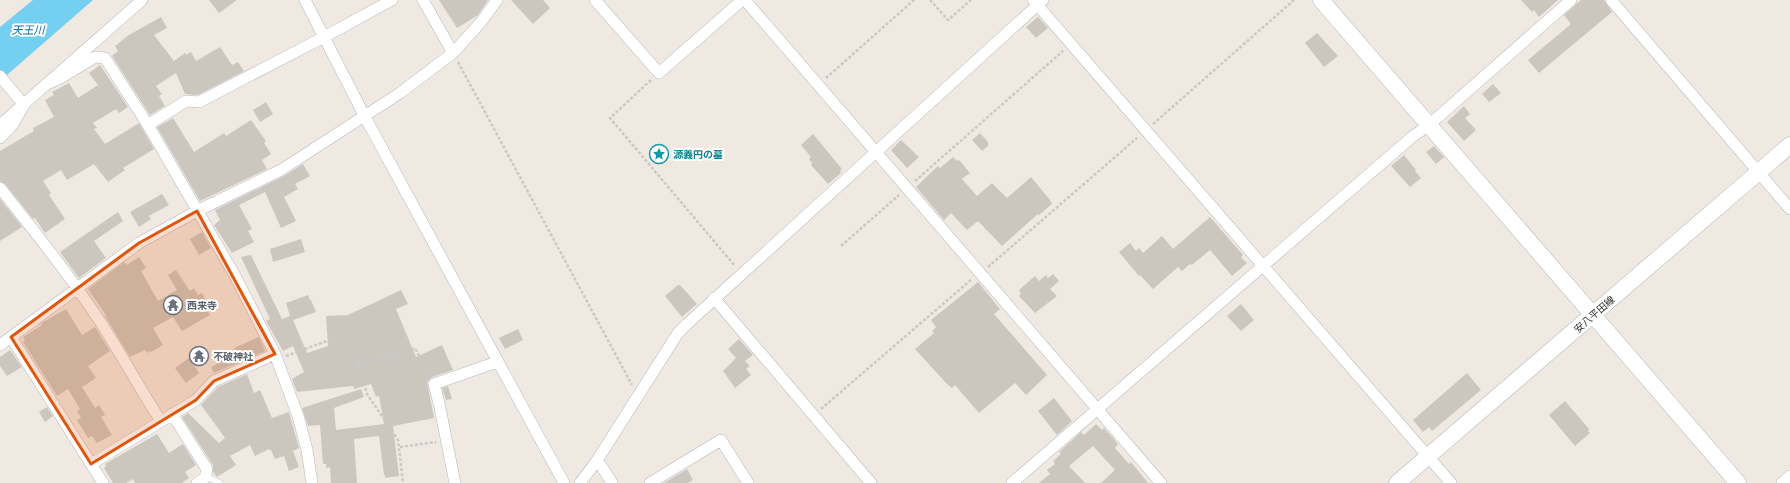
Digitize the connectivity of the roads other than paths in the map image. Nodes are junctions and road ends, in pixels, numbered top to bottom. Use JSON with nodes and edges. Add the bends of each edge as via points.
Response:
{"nodes":[{"id":1,"x":142,"y":0,"type":"edge"},
{"id":2,"x":305,"y":0,"type":"edge"},
{"id":3,"x":392,"y":0,"type":"edge"},
{"id":4,"x":423,"y":0,"type":"edge"},
{"id":5,"x":497,"y":0,"type":"edge"},
{"id":6,"x":595,"y":0,"type":"edge"},
{"id":7,"x":744,"y":0,"type":"edge"},
{"id":8,"x":1321,"y":0,"type":"edge"},
{"id":9,"x":1571,"y":0,"type":"edge"},
{"id":10,"x":1611,"y":0,"type":"edge"},
{"id":11,"x":1038,"y":2,"type":"edge"},
{"id":12,"x":324,"y":37,"type":"junction"},
{"id":13,"x":453,"y":53,"type":"junction"},
{"id":14,"x":0,"y":76,"type":"edge"},
{"id":15,"x":46,"y":85,"type":"junction"},
{"id":16,"x":24,"y":105,"type":"junction"},
{"id":17,"x":365,"y":117,"type":"junction"},
{"id":18,"x":1429,"y":124,"type":"junction"},
{"id":19,"x":0,"y":125,"type":"edge"},
{"id":20,"x":148,"y":125,"type":"junction"},
{"id":21,"x":0,"y":138,"type":"edge"},
{"id":22,"x":1790,"y":145,"type":"edge"},
{"id":23,"x":876,"y":152,"type":"junction"},
{"id":24,"x":1759,"y":173,"type":"junction"},
{"id":25,"x":0,"y":188,"type":"edge"},
{"id":26,"x":1790,"y":209,"type":"edge"},
{"id":27,"x":197,"y":211,"type":"junction"},
{"id":28,"x":1263,"y":267,"type":"junction"},
{"id":29,"x":76,"y":288,"type":"junction"},
{"id":30,"x":714,"y":298,"type":"junction"},
{"id":31,"x":1593,"y":315,"type":"junction"},
{"id":32,"x":11,"y":336,"type":"junction"},
{"id":33,"x":0,"y":345,"type":"edge"},
{"id":34,"x":276,"y":356,"type":"junction"},
{"id":35,"x":497,"y":362,"type":"junction"},
{"id":36,"x":1097,"y":409,"type":"junction"},
{"id":37,"x":172,"y":414,"type":"junction"},
{"id":38,"x":161,"y":421,"type":"junction"},
{"id":39,"x":1428,"y":457,"type":"junction"},
{"id":40,"x":596,"y":462,"type":"junction"},
{"id":41,"x":91,"y":464,"type":"junction"},
{"id":42,"x":1790,"y":476,"type":"edge"},
{"id":43,"x":201,"y":479,"type":"edge"},
{"id":44,"x":103,"y":483,"type":"edge"},
{"id":45,"x":220,"y":483,"type":"edge"},
{"id":46,"x":312,"y":483,"type":"edge"},
{"id":47,"x":455,"y":483,"type":"edge"},
{"id":48,"x":564,"y":483,"type":"edge"},
{"id":49,"x":580,"y":483,"type":"edge"},
{"id":50,"x":612,"y":483,"type":"edge"},
{"id":51,"x":650,"y":483,"type":"edge"},
{"id":52,"x":748,"y":483,"type":"edge"},
{"id":53,"x":871,"y":483,"type":"edge"},
{"id":54,"x":1012,"y":483,"type":"edge"},
{"id":55,"x":1160,"y":483,"type":"edge"},
{"id":56,"x":1397,"y":483,"type":"edge"},
{"id":57,"x":1451,"y":483,"type":"edge"},
{"id":58,"x":1738,"y":483,"type":"edge"},
{"id":59,"x":1782,"y":483,"type":"edge"}],
"edges":[{"from":1,"to":15,"type":"street"},
{"from":2,"to":12,"type":"street"},
{"from":3,"to":12,"type":"street"},
{"from":4,"to":13,"type":"street"},
{"from":5,"to":13,"type":"street"},
{"from":6,"to":7,"type":"street","via":[[659,73]]},
{"from":7,"to":23,"type":"street"},
{"from":8,"to":18,"type":"street"},
{"from":9,"to":18,"type":"street"},
{"from":10,"to":24,"type":"street"},
{"from":11,"to":23,"type":"street"},
{"from":11,"to":28,"type":"street","via":[[1071,44]]},
{"from":12,"to":17,"type":"street"},
{"from":12,"to":20,"type":"street","via":[[199,102],[186,101]]},
{"from":13,"to":17,"type":"street"},
{"from":14,"to":16,"type":"street"},
{"from":15,"to":16,"type":"street"},
{"from":15,"to":20,"type":"street","via":[[96,57],[105,58]]},
{"from":16,"to":19,"type":"street"},
{"from":16,"to":21,"type":"street","via":[[13,124]]},
{"from":17,"to":27,"type":"street","via":[[281,170]]},
{"from":17,"to":35,"type":"street"},
{"from":18,"to":28,"type":"street"},
{"from":18,"to":31,"type":"street"},
{"from":20,"to":27,"type":"street"},
{"from":22,"to":24,"type":"street","name":"安八平田線"},
{"from":23,"to":30,"type":"street"},
{"from":23,"to":36,"type":"street"},
{"from":24,"to":26,"type":"street"},
{"from":24,"to":31,"type":"street","name":"安八平田線"},
{"from":25,"to":29,"type":"street"},
{"from":27,"to":29,"type":"street","via":[[139,243]]},
{"from":27,"to":34,"type":"street","via":[[234,274]]},
{"from":28,"to":36,"type":"street"},
{"from":28,"to":39,"type":"street"},
{"from":29,"to":32,"type":"street"},
{"from":29,"to":38,"type":"street","via":[[125,358],[138,385]]},
{"from":30,"to":40,"type":"street","via":[[678,334]]},
{"from":30,"to":53,"type":"street"},
{"from":31,"to":39,"type":"street","name":"安八平田線"},
{"from":31,"to":58,"type":"street"},
{"from":32,"to":33,"type":"street"},
{"from":32,"to":41,"type":"street"},
{"from":34,"to":37,"type":"street","via":[[214,381],[196,400]]},
{"from":34,"to":46,"type":"street","via":[[298,416]]},
{"from":35,"to":47,"type":"street","via":[[434,384]]},
{"from":35,"to":48,"type":"street"},
{"from":36,"to":54,"type":"street"},
{"from":36,"to":55,"type":"street"},
{"from":37,"to":38,"type":"street"},
{"from":37,"to":43,"type":"street","via":[[207,470]]},
{"from":38,"to":41,"type":"street"},
{"from":39,"to":56,"type":"street","name":"安八平田線"},
{"from":39,"to":57,"type":"street"},
{"from":40,"to":49,"type":"street"},
{"from":40,"to":50,"type":"street"},
{"from":41,"to":44,"type":"street"},
{"from":42,"to":59,"type":"street"},
{"from":43,"to":45,"type":"lane"},
{"from":51,"to":52,"type":"street","via":[[721,440]]}]}
